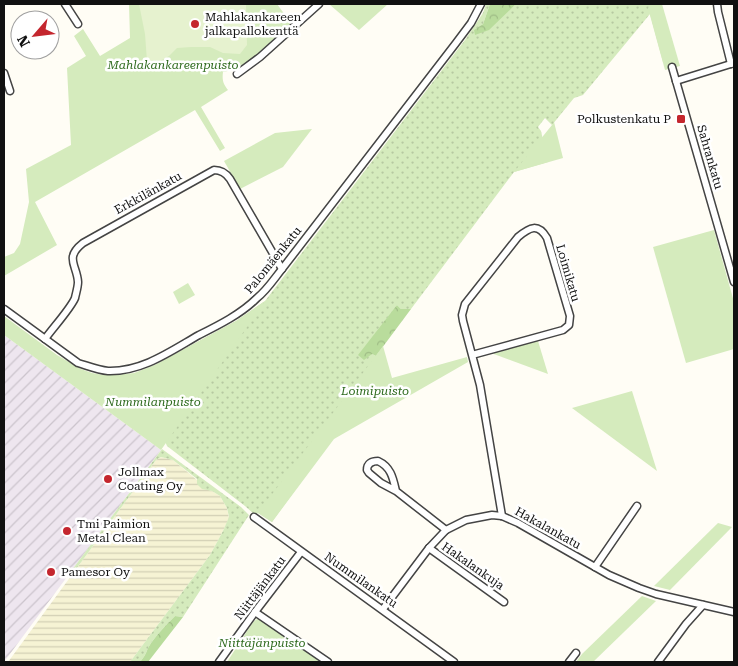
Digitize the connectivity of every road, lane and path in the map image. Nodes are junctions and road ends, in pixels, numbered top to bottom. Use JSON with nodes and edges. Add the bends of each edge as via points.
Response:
{"nodes":[{"id":1,"x":65,"y":4,"type":"edge"},
{"id":2,"x":319,"y":4,"type":"edge"},
{"id":3,"x":481,"y":4,"type":"edge"},
{"id":4,"x":717,"y":4,"type":"edge"},
{"id":5,"x":78,"y":24,"type":"dead end"},
{"id":6,"x":733,"y":64,"type":"edge"},
{"id":7,"x":672,"y":66,"type":"dead end"},
{"id":8,"x":4,"y":73,"type":"edge"},
{"id":9,"x":237,"y":74,"type":"dead end"},
{"id":10,"x":676,"y":80,"type":"junction"},
{"id":11,"x":10,"y":91,"type":"dead end"},
{"id":12,"x":282,"y":269,"type":"junction"},
{"id":13,"x":734,"y":282,"type":"edge"},
{"id":14,"x":4,"y":309,"type":"edge"},
{"id":15,"x":45,"y":339,"type":"junction"},
{"id":16,"x":472,"y":355,"type":"junction"},
{"id":17,"x":396,"y":491,"type":"junction"},
{"id":18,"x":637,"y":506,"type":"dead end"},
{"id":19,"x":502,"y":516,"type":"junction"},
{"id":20,"x":254,"y":517,"type":"dead end"},
{"id":21,"x":446,"y":530,"type":"junction"},
{"id":22,"x":429,"y":548,"type":"junction"},
{"id":23,"x":301,"y":552,"type":"junction"},
{"id":24,"x":595,"y":568,"type":"junction"},
{"id":25,"x":504,"y":602,"type":"dead end"},
{"id":26,"x":703,"y":605,"type":"junction"},
{"id":27,"x":383,"y":610,"type":"junction"},
{"id":28,"x":255,"y":612,"type":"junction"},
{"id":29,"x":734,"y":612,"type":"edge"},
{"id":30,"x":576,"y":652,"type":"dead end"},
{"id":31,"x":219,"y":662,"type":"edge"},
{"id":32,"x":328,"y":662,"type":"edge"},
{"id":33,"x":454,"y":662,"type":"edge"},
{"id":34,"x":569,"y":662,"type":"edge"},
{"id":35,"x":658,"y":662,"type":"edge"}],
"edges":[{"from":1,"to":5,"type":"street"},
{"from":2,"to":9,"type":"street","via":[[260,58]]},
{"from":3,"to":12,"type":"street","name":"Palomäenkatu","via":[[456,43]]},
{"from":4,"to":6,"type":"street"},
{"from":6,"to":10,"type":"street"},
{"from":7,"to":10,"type":"street","name":"Sahrankatu"},
{"from":8,"to":11,"type":"street"},
{"from":10,"to":13,"type":"street","name":"Sahrankatu"},
{"from":12,"to":15,"type":"street","name":"Palomäenkatu","via":[[258,298],[242,310],[165,355],[136,367],[107,371],[90,367],[78,363]]},
{"from":12,"to":15,"type":"street","name":"Erkkilänkatu","via":[[230,179],[223,172],[214,170],[78,248],[72,259],[78,283],[74,300]]},
{"from":14,"to":15,"type":"street","name":"Palomäenkatu"},
{"from":16,"to":16,"type":"street","name":"Loimikatu","via":[[462,314],[466,304],[518,237],[532,228],[541,230],[547,238],[570,316],[569,325],[563,330]]},
{"from":16,"to":19,"type":"street","name":"Loimikatu"},
{"from":17,"to":17,"type":"street","via":[[372,476],[367,470],[368,464],[378,461],[386,466]]},
{"from":17,"to":21,"type":"street"},
{"from":18,"to":24,"type":"street"},
{"from":19,"to":21,"type":"street","name":"Hakalankatu","via":[[474,518]]},
{"from":19,"to":24,"type":"street","name":"Hakalankatu"},
{"from":20,"to":23,"type":"street","name":"Nummilankatu"},
{"from":21,"to":22,"type":"street","name":"Hakalankatu"},
{"from":22,"to":25,"type":"street","name":"Hakalankuja"},
{"from":22,"to":27,"type":"street","name":"Hakalankatu"},
{"from":23,"to":27,"type":"street","name":"Nummilankatu"},
{"from":23,"to":28,"type":"street","name":"Niittäjänkatu"},
{"from":24,"to":26,"type":"street","name":"Hakalankatu","via":[[656,594]]},
{"from":26,"to":29,"type":"street","name":"Hakalankatu"},
{"from":26,"to":35,"type":"street"},
{"from":27,"to":33,"type":"street","name":"Nummilankatu"},
{"from":28,"to":31,"type":"street","name":"Niittäjänkatu"},
{"from":28,"to":32,"type":"street"},
{"from":30,"to":34,"type":"street"}]}
